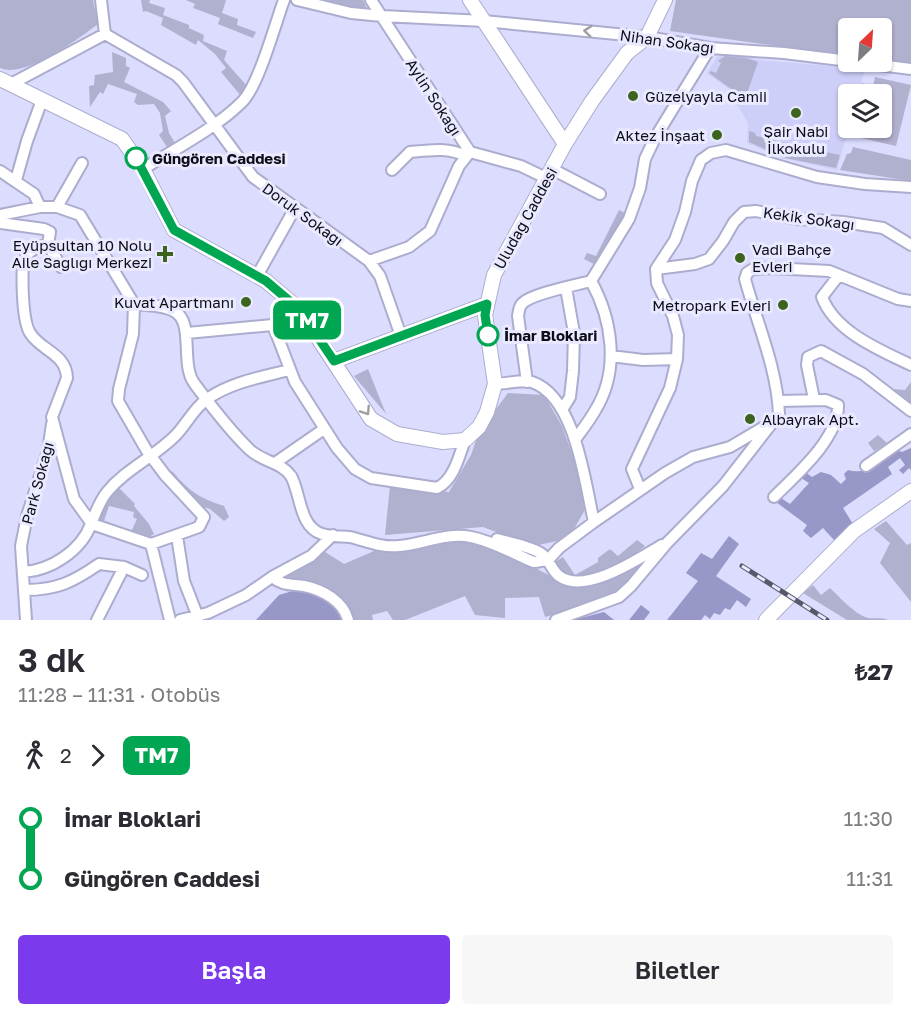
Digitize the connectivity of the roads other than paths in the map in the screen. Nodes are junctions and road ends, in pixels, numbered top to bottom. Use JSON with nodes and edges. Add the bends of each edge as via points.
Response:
{"nodes":[{"id":1,"x":101,"y":0,"type":"edge"},
{"id":2,"x":284,"y":0,"type":"edge"},
{"id":3,"x":297,"y":0,"type":"edge"},
{"id":4,"x":371,"y":0,"type":"edge"},
{"id":5,"x":470,"y":0,"type":"edge"},
{"id":6,"x":665,"y":0,"type":"edge"},
{"id":7,"x":382,"y":16,"type":"junction"},
{"id":8,"x":484,"y":21,"type":"junction"},
{"id":9,"x":105,"y":34,"type":"junction"},
{"id":10,"x":647,"y":37,"type":"junction"},
{"id":11,"x":710,"y":48,"type":"junction"},
{"id":12,"x":838,"y":60,"type":"edge"},
{"id":13,"x":892,"y":67,"type":"edge"},
{"id":14,"x":911,"y":69,"type":"edge"},
{"id":15,"x":5,"y":82,"type":"edge"},
{"id":16,"x":42,"y":100,"type":"junction"},
{"id":17,"x":214,"y":124,"type":"junction"},
{"id":18,"x":565,"y":144,"type":"junction"},
{"id":19,"x":468,"y":154,"type":"junction"},
{"id":20,"x":82,"y":163,"type":"dead end"},
{"id":21,"x":143,"y":169,"type":"junction"},
{"id":22,"x":392,"y":170,"type":"dead end"},
{"id":23,"x":0,"y":171,"type":"edge"},
{"id":24,"x":549,"y":174,"type":"junction"},
{"id":25,"x":16,"y":180,"type":"junction"},
{"id":26,"x":911,"y":187,"type":"edge"},
{"id":27,"x":600,"y":194,"type":"dead end"},
{"id":28,"x":40,"y":207,"type":"junction"},
{"id":29,"x":57,"y":207,"type":"junction"},
{"id":30,"x":295,"y":208,"type":"junction"},
{"id":31,"x":0,"y":215,"type":"edge"},
{"id":32,"x":0,"y":223,"type":"edge"},
{"id":33,"x":48,"y":244,"type":"junction"},
{"id":34,"x":911,"y":245,"type":"edge"},
{"id":35,"x":369,"y":261,"type":"junction"},
{"id":36,"x":61,"y":267,"type":"dead end"},
{"id":37,"x":656,"y":269,"type":"junction"},
{"id":38,"x":839,"y":275,"type":"junction"},
{"id":39,"x":257,"y":276,"type":"junction"},
{"id":40,"x":591,"y":281,"type":"junction"},
{"id":41,"x":566,"y":288,"type":"junction"},
{"id":42,"x":290,"y":301,"type":"junction"},
{"id":43,"x":911,"y":301,"type":"edge"},
{"id":44,"x":134,"y":304,"type":"junction"},
{"id":45,"x":487,"y":304,"type":"junction"},
{"id":46,"x":273,"y":325,"type":"junction"},
{"id":47,"x":187,"y":333,"type":"junction"},
{"id":48,"x":401,"y":336,"type":"junction"},
{"id":49,"x":611,"y":356,"type":"junction"},
{"id":50,"x":677,"y":359,"type":"junction"},
{"id":51,"x":334,"y":361,"type":"junction"},
{"id":52,"x":911,"y":365,"type":"edge"},
{"id":53,"x":289,"y":370,"type":"junction"},
{"id":54,"x":527,"y":382,"type":"junction"},
{"id":55,"x":495,"y":384,"type":"junction"},
{"id":56,"x":206,"y":399,"type":"junction"},
{"id":57,"x":814,"y":399,"type":"junction"},
{"id":58,"x":778,"y":402,"type":"junction"},
{"id":59,"x":562,"y":410,"type":"junction"},
{"id":60,"x":911,"y":411,"type":"edge"},
{"id":61,"x":52,"y":417,"type":"junction"},
{"id":62,"x":772,"y":422,"type":"junction"},
{"id":63,"x":324,"y":429,"type":"junction"},
{"id":64,"x":911,"y":434,"type":"edge"},
{"id":65,"x":465,"y":440,"type":"junction"},
{"id":66,"x":575,"y":440,"type":"junction"},
{"id":67,"x":151,"y":455,"type":"junction"},
{"id":68,"x":275,"y":463,"type":"junction"},
{"id":69,"x":866,"y":466,"type":"dead end"},
{"id":70,"x":640,"y":489,"type":"junction"},
{"id":71,"x":911,"y":491,"type":"edge"},
{"id":72,"x":774,"y":497,"type":"dead end"},
{"id":73,"x":594,"y":522,"type":"junction"},
{"id":74,"x":92,"y":524,"type":"junction"},
{"id":75,"x":177,"y":536,"type":"junction"},
{"id":76,"x":333,"y":536,"type":"junction"},
{"id":77,"x":667,"y":543,"type":"junction"},
{"id":78,"x":151,"y":544,"type":"junction"},
{"id":79,"x":548,"y":560,"type":"junction"},
{"id":80,"x":124,"y":567,"type":"junction"},
{"id":81,"x":24,"y":572,"type":"junction"},
{"id":82,"x":142,"y":575,"type":"dead end"},
{"id":83,"x":272,"y":577,"type":"junction"},
{"id":84,"x":25,"y":590,"type":"junction"},
{"id":85,"x":198,"y":617,"type":"junction"},
{"id":86,"x":26,"y":620,"type":"edge"},
{"id":87,"x":97,"y":620,"type":"edge"},
{"id":88,"x":170,"y":620,"type":"edge"},
{"id":89,"x":180,"y":620,"type":"edge"},
{"id":90,"x":348,"y":620,"type":"edge"},
{"id":91,"x":556,"y":620,"type":"edge"},
{"id":92,"x":766,"y":620,"type":"edge"}],
"edges":[{"from":1,"to":9,"type":"street"},
{"from":2,"to":17,"type":"street","via":[[253,87],[243,101]]},
{"from":3,"to":7,"type":"street","name":"Nihan Sokağı"},
{"from":4,"to":7,"type":"street","name":"Aylin Sokağı"},
{"from":5,"to":8,"type":"main road"},
{"from":6,"to":10,"type":"main road"},
{"from":7,"to":8,"type":"street","name":"Nihan Sokağı"},
{"from":7,"to":19,"type":"street","name":"Aylin Sokağı"},
{"from":10,"to":8,"type":"street","name":"Nihan Sokağı","one_way":true},
{"from":8,"to":18,"type":"main road"},
{"from":9,"to":15,"type":"street"},
{"from":9,"to":17,"type":"street","name":"Doruk Sokağı","via":[[176,75]]},
{"from":10,"to":11,"type":"street","name":"Nihan Sokağı"},
{"from":10,"to":18,"type":"main road","name":"Uludağ Caddesi","via":[[627,53]]},
{"from":11,"to":12,"type":"street","name":"Nihan Sokağı"},
{"from":11,"to":40,"type":"street","via":[[655,138],[645,159],[629,219]]},
{"from":13,"to":14,"type":"street"},
{"from":15,"to":16,"type":"main road"},
{"from":16,"to":21,"type":"main road","via":[[122,139]]},
{"from":16,"to":25,"type":"street"},
{"from":17,"to":21,"type":"street"},
{"from":17,"to":30,"type":"street","name":"Doruk Sokağı","via":[[253,177]]},
{"from":18,"to":24,"type":"main road","name":"Uludağ Caddesi"},
{"from":19,"to":22,"type":"street","via":[[444,149],[410,152]]},
{"from":19,"to":24,"type":"street"},
{"from":19,"to":35,"type":"street","via":[[430,231],[409,247]]},
{"from":20,"to":29,"type":"street"},
{"from":21,"to":39,"type":"main road","via":[[174,230]]},
{"from":23,"to":25,"type":"street"},
{"from":24,"to":27,"type":"street"},
{"from":24,"to":45,"type":"main road","name":"Uludağ Caddesi","via":[[494,275]]},
{"from":25,"to":28,"type":"street","via":[[34,194]]},
{"from":26,"to":37,"type":"street","via":[[817,177],[735,152],[711,153],[701,160],[675,240]]},
{"from":28,"to":29,"type":"street"},
{"from":28,"to":31,"type":"street"},
{"from":29,"to":44,"type":"street","via":[[80,215]]},
{"from":30,"to":35,"type":"street","name":"Doruk Sokağı"},
{"from":30,"to":39,"type":"street"},
{"from":32,"to":33,"type":"street","via":[[44,229],[50,232]]},
{"from":33,"to":36,"type":"street"},
{"from":33,"to":61,"type":"street","name":"Park Sokağı","via":[[26,255],[22,272],[31,335],[58,356],[67,373]]},
{"from":34,"to":37,"type":"street","name":"Kekik Sokağı","via":[[883,228],[797,219],[756,210],[744,212],[734,222],[709,259]]},
{"from":35,"to":48,"type":"street","name":"Doruk Sokağı","via":[[380,276]]},
{"from":37,"to":50,"type":"street","via":[[657,283],[678,335]]},
{"from":38,"to":43,"type":"street"},
{"from":38,"to":52,"type":"street","via":[[822,297],[826,309],[850,332]]},
{"from":38,"to":58,"type":"street","via":[[793,268],[753,269],[747,273],[745,279]]},
{"from":39,"to":42,"type":"main road"},
{"from":40,"to":41,"type":"street"},
{"from":40,"to":49,"type":"street","via":[[609,326]]},
{"from":41,"to":54,"type":"street","via":[[523,302],[520,307]]},
{"from":41,"to":59,"type":"street","via":[[574,333],[573,371],[570,397]]},
{"from":42,"to":46,"type":"street"},
{"from":42,"to":51,"type":"main road"},
{"from":44,"to":47,"type":"street","via":[[176,312]]},
{"from":44,"to":67,"type":"street","via":[[133,334],[118,401]]},
{"from":45,"to":48,"type":"main road"},
{"from":45,"to":55,"type":"main road","via":[[485,315]]},
{"from":46,"to":47,"type":"street"},
{"from":46,"to":53,"type":"street"},
{"from":47,"to":56,"type":"street","via":[[189,375]]},
{"from":48,"to":51,"type":"main road"},
{"from":49,"to":50,"type":"street"},
{"from":49,"to":66,"type":"street","via":[[603,396]]},
{"from":50,"to":70,"type":"street","via":[[670,388],[632,469]]},
{"from":51,"to":65,"type":"main road","one_way":true,"via":[[371,419],[397,434],[443,442]]},
{"from":53,"to":56,"type":"street","via":[[227,388]]},
{"from":53,"to":63,"type":"street"},
{"from":54,"to":55,"type":"street"},
{"from":54,"to":59,"type":"street","via":[[548,392]]},
{"from":55,"to":65,"type":"main road","via":[[488,412]]},
{"from":56,"to":67,"type":"street","via":[[176,436]]},
{"from":56,"to":68,"type":"street","via":[[260,459]]},
{"from":57,"to":58,"type":"street"},
{"from":57,"to":60,"type":"street","via":[[808,357],[821,351],[863,374]]},
{"from":57,"to":72,"type":"street","via":[[838,405],[838,415],[813,457]]},
{"from":58,"to":62,"type":"street","via":[[779,414]]},
{"from":59,"to":66,"type":"street"},
{"from":61,"to":74,"type":"street","via":[[74,499]]},
{"from":61,"to":81,"type":"street","name":"Park Sokağı","via":[[48,451],[21,546]]},
{"from":62,"to":70,"type":"street","via":[[730,447],[693,457]]},
{"from":62,"to":77,"type":"street","via":[[723,486]]},
{"from":63,"to":65,"type":"street","via":[[363,474],[437,488],[445,484]]},
{"from":63,"to":68,"type":"street"},
{"from":64,"to":69,"type":"street"},
{"from":66,"to":73,"type":"street"},
{"from":67,"to":74,"type":"street","via":[[105,494]]},
{"from":67,"to":75,"type":"street","via":[[178,492],[204,517],[199,527]]},
{"from":68,"to":76,"type":"street","via":[[292,478],[311,527]]},
{"from":70,"to":73,"type":"street"},
{"from":71,"to":92,"type":"main road","via":[[854,531]]},
{"from":73,"to":79,"type":"street"},
{"from":74,"to":78,"type":"street"},
{"from":74,"to":81,"type":"street","via":[[55,564]]},
{"from":75,"to":78,"type":"street"},
{"from":75,"to":85,"type":"street","via":[[184,581]]},
{"from":76,"to":79,"type":"street","via":[[398,546],[452,536],[489,537],[540,553]]},
{"from":76,"to":83,"type":"street","via":[[311,556]]},
{"from":77,"to":79,"type":"street","via":[[586,581],[575,582],[557,575]]},
{"from":77,"to":91,"type":"street","via":[[619,597]]},
{"from":78,"to":88,"type":"street"},
{"from":80,"to":82,"type":"street"},
{"from":80,"to":84,"type":"street","via":[[99,564],[58,587]]},
{"from":80,"to":87,"type":"street"},
{"from":81,"to":84,"type":"street","name":"Park Sokağı"},
{"from":83,"to":85,"type":"street","via":[[246,595]]},
{"from":83,"to":90,"type":"street","via":[[285,585],[306,586],[337,601]]},
{"from":84,"to":86,"type":"street","name":"Park Sokağı"},
{"from":85,"to":89,"type":"street"}]}
